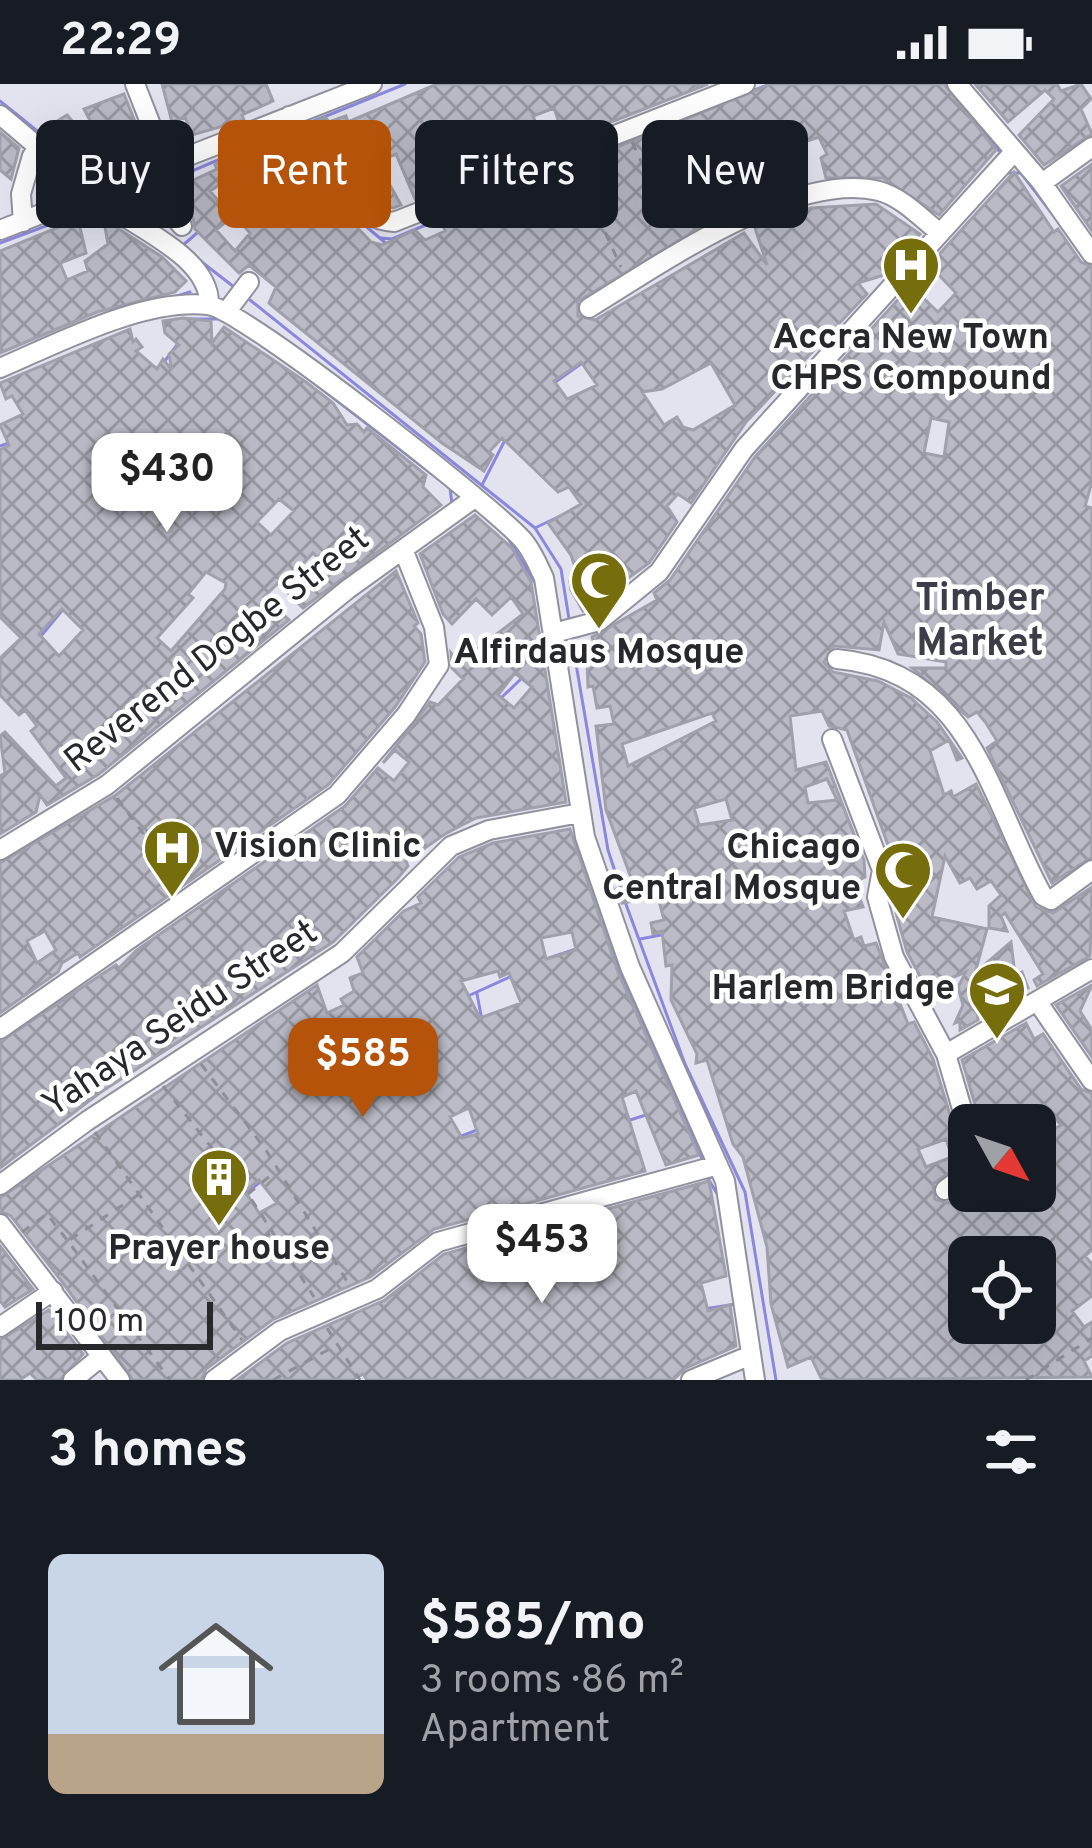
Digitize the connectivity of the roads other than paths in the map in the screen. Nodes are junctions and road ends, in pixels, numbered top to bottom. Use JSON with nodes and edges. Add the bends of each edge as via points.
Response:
{"nodes":[{"id":1,"x":135,"y":84,"type":"edge"},
{"id":2,"x":372,"y":84,"type":"edge"},
{"id":3,"x":745,"y":84,"type":"edge"},
{"id":4,"x":957,"y":84,"type":"edge"},
{"id":5,"x":0,"y":115,"type":"edge"},
{"id":6,"x":289,"y":116,"type":"junction"},
{"id":7,"x":149,"y":120,"type":"edge"},
{"id":8,"x":36,"y":145,"type":"edge"},
{"id":9,"x":1092,"y":147,"type":"edge"},
{"id":10,"x":1013,"y":153,"type":"junction"},
{"id":11,"x":194,"y":155,"type":"edge"},
{"id":12,"x":32,"y":156,"type":"dead end"},
{"id":13,"x":1042,"y":184,"type":"junction"},
{"id":14,"x":36,"y":217,"type":"edge"},
{"id":15,"x":23,"y":222,"type":"junction"},
{"id":16,"x":139,"y":228,"type":"edge"},
{"id":17,"x":0,"y":230,"type":"edge"},
{"id":18,"x":940,"y":233,"type":"junction"},
{"id":19,"x":1092,"y":254,"type":"edge"},
{"id":20,"x":249,"y":282,"type":"dead end"},
{"id":21,"x":218,"y":308,"type":"junction"},
{"id":22,"x":589,"y":308,"type":"dead end"},
{"id":23,"x":0,"y":368,"type":"edge"},
{"id":24,"x":473,"y":499,"type":"junction"},
{"id":25,"x":403,"y":549,"type":"junction"},
{"id":26,"x":566,"y":631,"type":"junction"},
{"id":27,"x":837,"y":659,"type":"dead end"},
{"id":28,"x":832,"y":739,"type":"dead end"},
{"id":29,"x":580,"y":813,"type":"junction"},
{"id":30,"x":0,"y":850,"type":"edge"},
{"id":31,"x":1092,"y":870,"type":"edge"},
{"id":32,"x":1092,"y":969,"type":"edge"},
{"id":33,"x":1037,"y":1001,"type":"junction"},
{"id":34,"x":0,"y":1029,"type":"edge"},
{"id":35,"x":946,"y":1054,"type":"junction"},
{"id":36,"x":1092,"y":1081,"type":"edge"},
{"id":37,"x":961,"y":1104,"type":"edge"},
{"id":38,"x":718,"y":1166,"type":"junction"},
{"id":39,"x":0,"y":1185,"type":"edge"},
{"id":40,"x":948,"y":1188,"type":"edge"},
{"id":41,"x":945,"y":1190,"type":"dead end"},
{"id":42,"x":6,"y":1232,"type":"edge"},
{"id":43,"x":53,"y":1291,"type":"junction"},
{"id":44,"x":0,"y":1328,"type":"edge"},
{"id":45,"x":751,"y":1354,"type":"junction"},
{"id":46,"x":102,"y":1356,"type":"junction"},
{"id":47,"x":74,"y":1380,"type":"edge"},
{"id":48,"x":120,"y":1380,"type":"edge"},
{"id":49,"x":214,"y":1380,"type":"edge"},
{"id":50,"x":691,"y":1380,"type":"edge"},
{"id":51,"x":755,"y":1380,"type":"edge"}],
"edges":[{"from":1,"to":7,"type":"street"},
{"from":2,"to":6,"type":"street"},
{"from":3,"to":6,"type":"street","via":[[406,220],[381,221],[348,203]]},
{"from":4,"to":10,"type":"street"},
{"from":5,"to":8,"type":"street"},
{"from":6,"to":11,"type":"street"},
{"from":9,"to":13,"type":"street"},
{"from":10,"to":13,"type":"street"},
{"from":10,"to":18,"type":"street"},
{"from":12,"to":15,"type":"street"},
{"from":13,"to":19,"type":"street"},
{"from":14,"to":15,"type":"street"},
{"from":15,"to":17,"type":"street"},
{"from":16,"to":21,"type":"street","via":[[188,265]]},
{"from":18,"to":22,"type":"street","via":[[890,195],[847,188],[774,206]]},
{"from":18,"to":26,"type":"street","via":[[744,449],[659,572],[598,621]]},
{"from":20,"to":21,"type":"street"},
{"from":21,"to":23,"type":"street","via":[[114,320]]},
{"from":21,"to":24,"type":"street","via":[[323,379]]},
{"from":24,"to":25,"type":"street","name":"Reverend Dogbe Street"},
{"from":24,"to":26,"type":"street","via":[[522,539]]},
{"from":25,"to":30,"type":"street","name":"Reverend Dogbe Street","via":[[107,785]]},
{"from":25,"to":34,"type":"street","via":[[438,641],[439,665],[337,795]]},
{"from":26,"to":29,"type":"street"},
{"from":27,"to":31,"type":"street","via":[[899,672],[967,732],[1042,896],[1052,901]]},
{"from":28,"to":35,"type":"street","via":[[882,870],[877,897],[894,957]]},
{"from":29,"to":38,"type":"street","via":[[631,967]]},
{"from":29,"to":39,"type":"street","name":"Yahaya Seidu Street","via":[[489,830],[451,846],[342,953]]},
{"from":32,"to":33,"type":"street"},
{"from":33,"to":35,"type":"street"},
{"from":33,"to":36,"type":"street"},
{"from":35,"to":37,"type":"street"},
{"from":38,"to":45,"type":"street"},
{"from":38,"to":49,"type":"street","via":[[438,1242]]},
{"from":40,"to":41,"type":"street"},
{"from":42,"to":43,"type":"street"},
{"from":43,"to":44,"type":"street"},
{"from":43,"to":46,"type":"street"},
{"from":45,"to":50,"type":"street"},
{"from":45,"to":51,"type":"street"},
{"from":46,"to":47,"type":"street"},
{"from":46,"to":48,"type":"street"}]}
